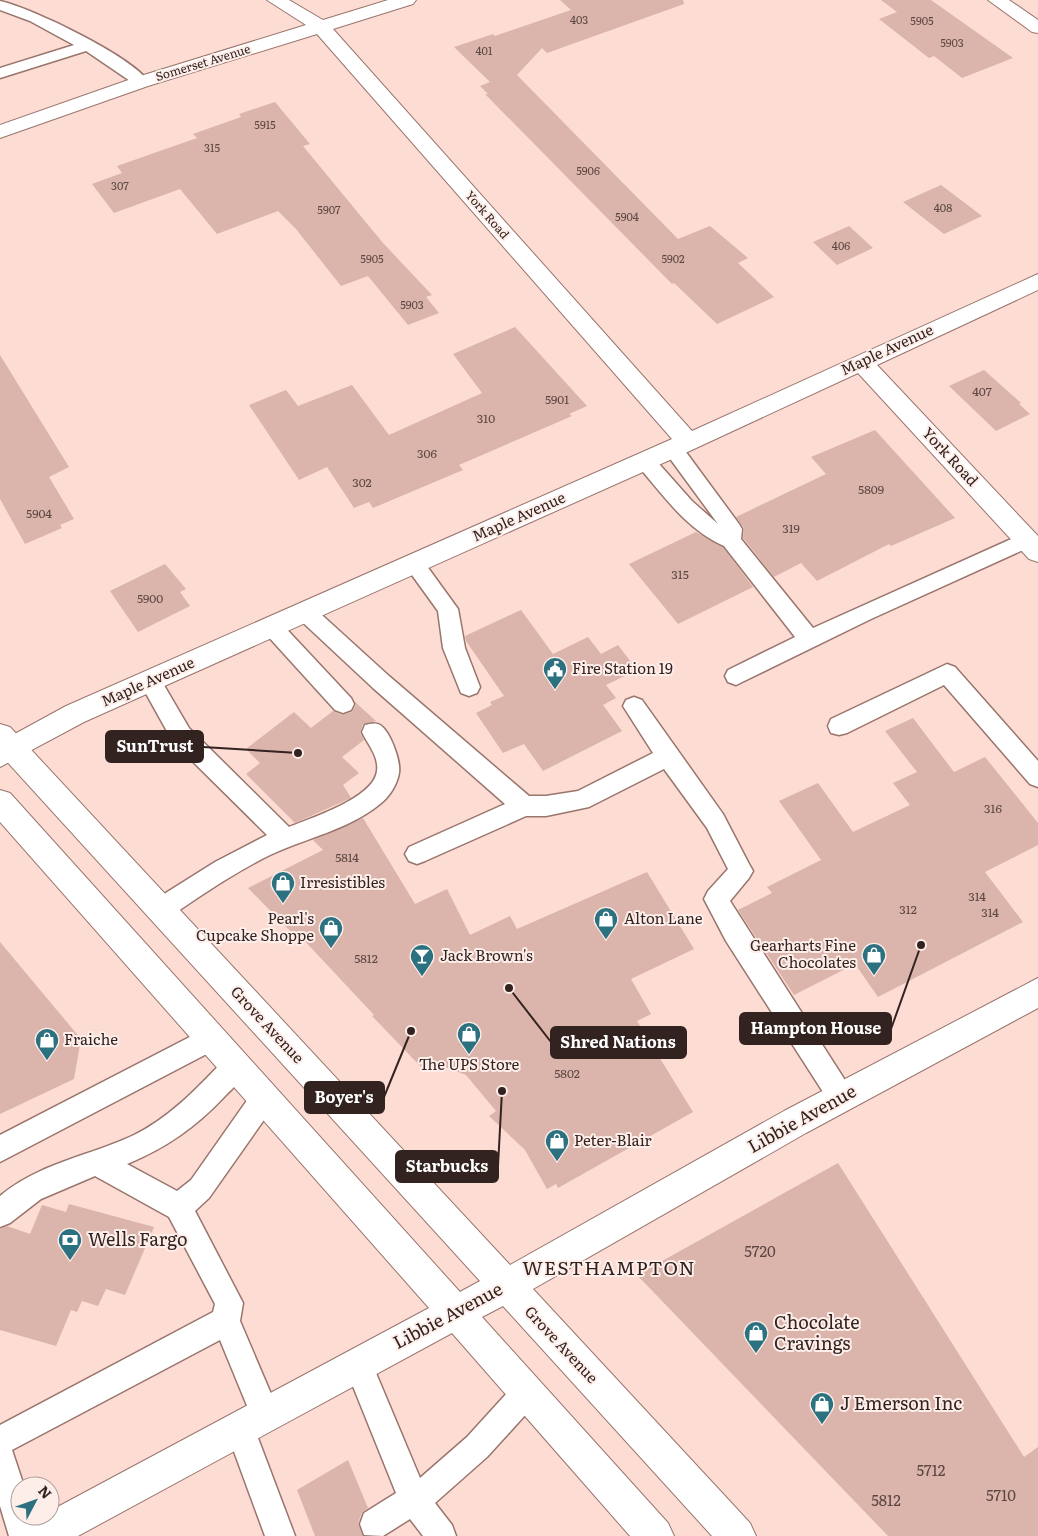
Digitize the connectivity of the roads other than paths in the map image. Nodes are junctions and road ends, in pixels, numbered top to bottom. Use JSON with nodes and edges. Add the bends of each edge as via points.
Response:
{"nodes":[{"id":1,"x":276,"y":0,"type":"edge"},
{"id":2,"x":407,"y":0,"type":"edge"},
{"id":3,"x":997,"y":0,"type":"edge"},
{"id":4,"x":0,"y":5,"type":"edge"},
{"id":5,"x":321,"y":27,"type":"junction"},
{"id":6,"x":1038,"y":28,"type":"edge"},
{"id":7,"x":86,"y":46,"type":"junction"},
{"id":8,"x":0,"y":73,"type":"edge"},
{"id":9,"x":141,"y":82,"type":"junction"},
{"id":10,"x":0,"y":132,"type":"edge"},
{"id":11,"x":1038,"y":281,"type":"edge"},
{"id":12,"x":861,"y":362,"type":"junction"},
{"id":13,"x":680,"y":446,"type":"junction"},
{"id":14,"x":645,"y":461,"type":"junction"},
{"id":15,"x":731,"y":541,"type":"junction"},
{"id":16,"x":1032,"y":546,"type":"edge"},
{"id":17,"x":414,"y":564,"type":"junction"},
{"id":18,"x":305,"y":612,"type":"junction"},
{"id":19,"x":272,"y":627,"type":"junction"},
{"id":20,"x":810,"y":640,"type":"junction"},
{"id":21,"x":736,"y":676,"type":"dead end"},
{"id":22,"x":150,"y":681,"type":"junction"},
{"id":23,"x":469,"y":687,"type":"dead end"},
{"id":24,"x":343,"y":704,"type":"dead end"},
{"id":25,"x":634,"y":706,"type":"dead end"},
{"id":26,"x":839,"y":726,"type":"dead end"},
{"id":27,"x":373,"y":732,"type":"dead end"},
{"id":28,"x":4,"y":746,"type":"edge"},
{"id":29,"x":668,"y":756,"type":"junction"},
{"id":30,"x":1038,"y":777,"type":"edge"},
{"id":31,"x":0,"y":802,"type":"edge"},
{"id":32,"x":524,"y":806,"type":"junction"},
{"id":33,"x":286,"y":839,"type":"junction"},
{"id":34,"x":417,"y":854,"type":"dead end"},
{"id":35,"x":160,"y":909,"type":"junction"},
{"id":36,"x":1038,"y":992,"type":"edge"},
{"id":37,"x":211,"y":1038,"type":"junction"},
{"id":38,"x":236,"y":1066,"type":"junction"},
{"id":39,"x":840,"y":1097,"type":"junction"},
{"id":40,"x":264,"y":1098,"type":"junction"},
{"id":41,"x":0,"y":1149,"type":"edge"},
{"id":42,"x":96,"y":1162,"type":"junction"},
{"id":43,"x":180,"y":1207,"type":"junction"},
{"id":44,"x":0,"y":1213,"type":"edge"},
{"id":45,"x":506,"y":1285,"type":"junction"},
{"id":46,"x":455,"y":1313,"type":"junction"},
{"id":47,"x":226,"y":1321,"type":"junction"},
{"id":48,"x":358,"y":1364,"type":"junction"},
{"id":49,"x":527,"y":1392,"type":"junction"},
{"id":50,"x":253,"y":1421,"type":"junction"},
{"id":51,"x":0,"y":1441,"type":"edge"},
{"id":52,"x":0,"y":1457,"type":"edge"},
{"id":53,"x":414,"y":1499,"type":"junction"},
{"id":54,"x":375,"y":1524,"type":"dead end"},
{"id":55,"x":24,"y":1536,"type":"edge"},
{"id":56,"x":41,"y":1536,"type":"edge"},
{"id":57,"x":280,"y":1536,"type":"edge"},
{"id":58,"x":441,"y":1536,"type":"edge"},
{"id":59,"x":655,"y":1536,"type":"edge"},
{"id":60,"x":737,"y":1536,"type":"edge"}],
"edges":[{"from":1,"to":5,"type":"street","name":"York Road"},
{"from":2,"to":5,"type":"street","name":"Somerset Avenue"},
{"from":3,"to":6,"type":"street"},
{"from":4,"to":7,"type":"lane","via":[[35,18]]},
{"from":5,"to":9,"type":"street","name":"Somerset Avenue"},
{"from":5,"to":13,"type":"street","name":"York Road"},
{"from":7,"to":8,"type":"lane"},
{"from":7,"to":9,"type":"lane","via":[[103,54]]},
{"from":9,"to":10,"type":"street","name":"Somerset Avenue"},
{"from":11,"to":12,"type":"street","name":"Maple Avenue"},
{"from":12,"to":13,"type":"street","name":"Maple Avenue"},
{"from":12,"to":16,"type":"street","name":"York Road"},
{"from":13,"to":14,"type":"street","name":"Maple Avenue"},
{"from":13,"to":15,"type":"lane","via":[[732,530]]},
{"from":14,"to":15,"type":"lane","via":[[705,526]]},
{"from":14,"to":17,"type":"street","name":"Maple Avenue"},
{"from":15,"to":20,"type":"lane"},
{"from":16,"to":20,"type":"lane","via":[[864,613]]},
{"from":17,"to":18,"type":"street","name":"Maple Avenue"},
{"from":17,"to":23,"type":"lane","via":[[448,609],[454,648]]},
{"from":18,"to":19,"type":"street","name":"Maple Avenue"},
{"from":18,"to":32,"type":"lane"},
{"from":19,"to":22,"type":"street","name":"Maple Avenue"},
{"from":19,"to":24,"type":"lane"},
{"from":20,"to":21,"type":"lane"},
{"from":22,"to":28,"type":"street","name":"Maple Avenue"},
{"from":22,"to":33,"type":"lane","via":[[181,735]]},
{"from":25,"to":29,"type":"lane"},
{"from":26,"to":30,"type":"lane","via":[[947,673]]},
{"from":27,"to":33,"type":"lane","via":[[388,758],[383,785],[374,795],[345,813]]},
{"from":28,"to":35,"type":"street","name":"Grove Avenue"},
{"from":29,"to":32,"type":"lane","via":[[581,800]]},
{"from":29,"to":39,"type":"lane","via":[[716,820],[741,871],[716,899]]},
{"from":31,"to":37,"type":"street"},
{"from":32,"to":34,"type":"lane"},
{"from":33,"to":35,"type":"lane","via":[[231,864]]},
{"from":35,"to":45,"type":"street","name":"Grove Avenue"},
{"from":36,"to":39,"type":"street","name":"Libbie Avenue"},
{"from":37,"to":38,"type":"street"},
{"from":37,"to":41,"type":"lane"},
{"from":38,"to":40,"type":"street"},
{"from":38,"to":42,"type":"lane","via":[[183,1120],[141,1145]]},
{"from":39,"to":45,"type":"street","name":"Libbie Avenue","via":[[581,1246]]},
{"from":40,"to":43,"type":"lane","via":[[200,1190]]},
{"from":40,"to":46,"type":"street"},
{"from":42,"to":43,"type":"lane"},
{"from":42,"to":44,"type":"lane","via":[[52,1178],[16,1198]]},
{"from":43,"to":47,"type":"lane","via":[[229,1303]]},
{"from":45,"to":46,"type":"street","name":"Libbie Avenue"},
{"from":45,"to":60,"type":"street","name":"Grove Avenue"},
{"from":46,"to":48,"type":"street","name":"Libbie Avenue"},
{"from":46,"to":49,"type":"street"},
{"from":47,"to":50,"type":"lane"},
{"from":47,"to":51,"type":"lane"},
{"from":48,"to":50,"type":"street","name":"Libbie Avenue"},
{"from":48,"to":53,"type":"lane"},
{"from":49,"to":53,"type":"lane","via":[[477,1447],[434,1486]]},
{"from":49,"to":59,"type":"street"},
{"from":50,"to":56,"type":"street","name":"Libbie Avenue"},
{"from":50,"to":57,"type":"lane"},
{"from":52,"to":55,"type":"lane"},
{"from":53,"to":54,"type":"lane"},
{"from":53,"to":58,"type":"lane"}]}
